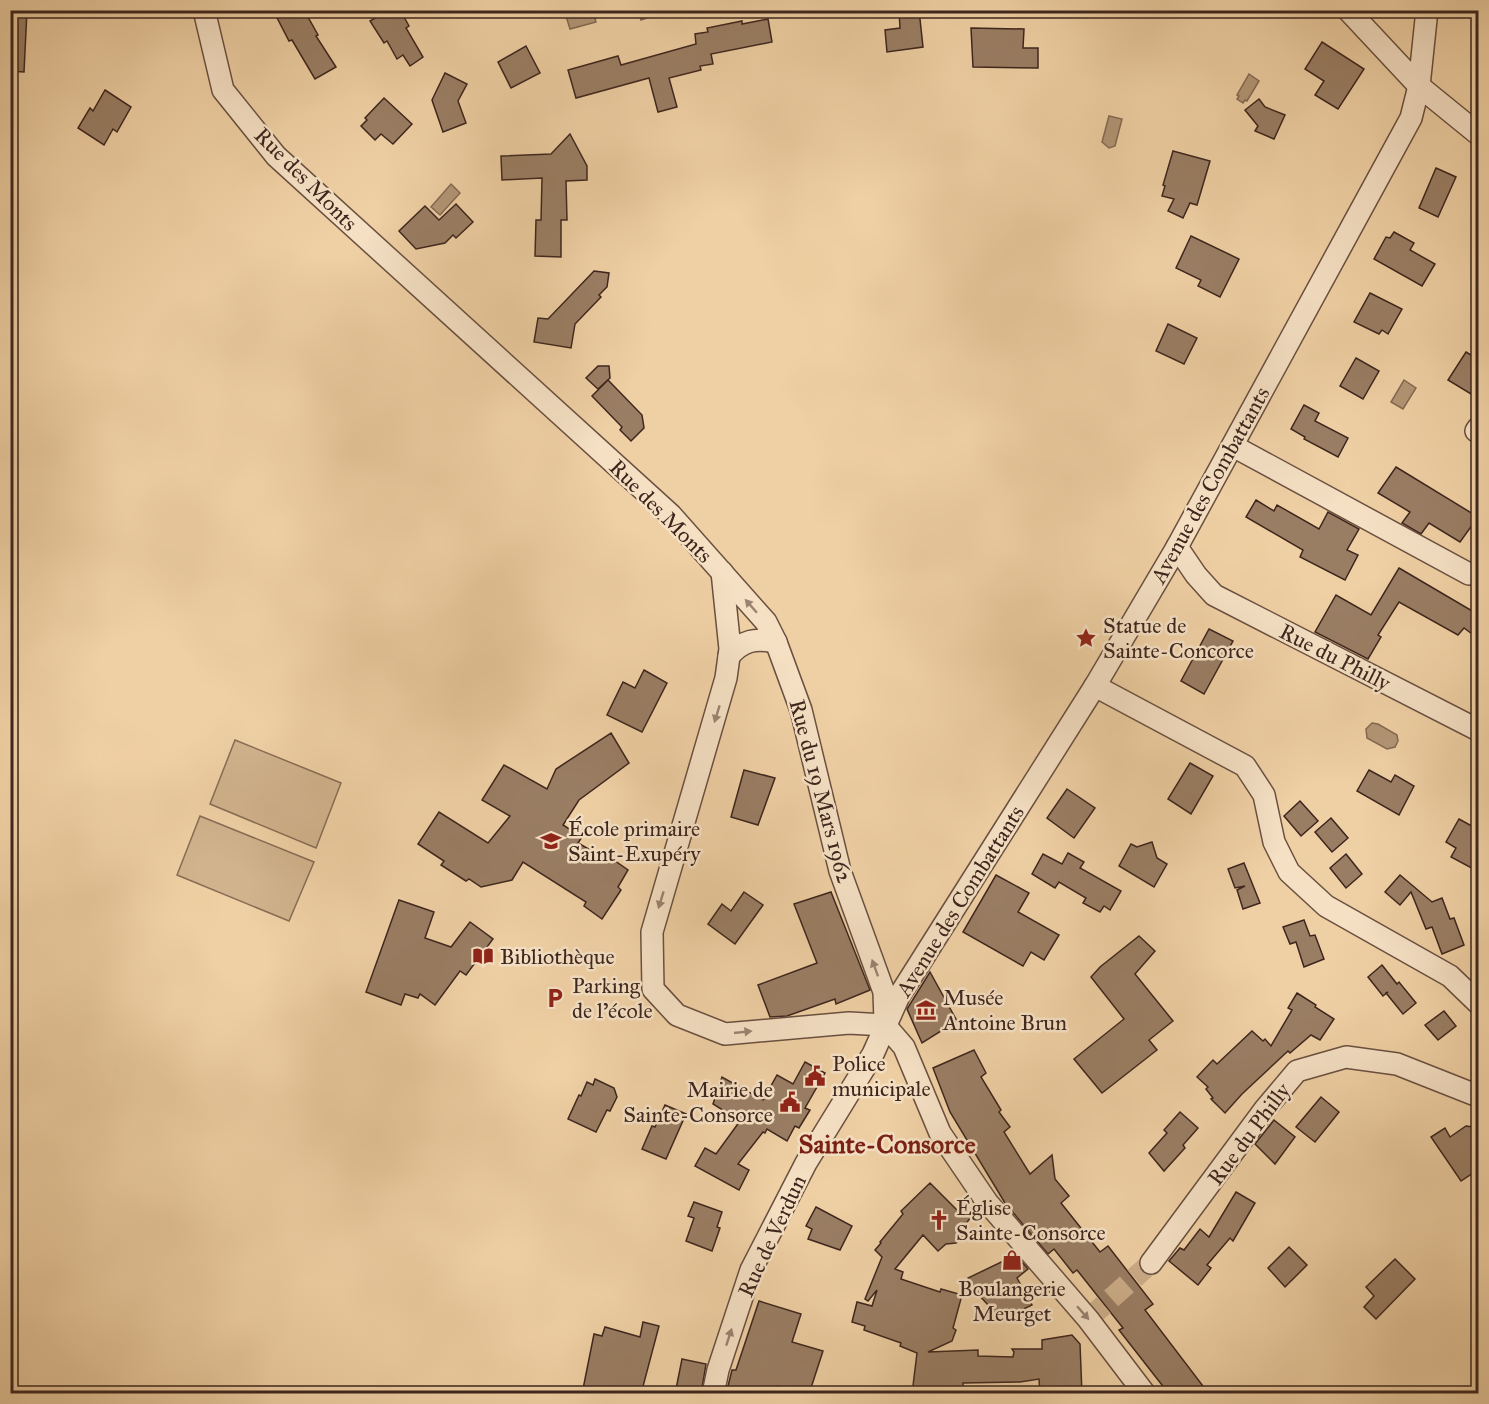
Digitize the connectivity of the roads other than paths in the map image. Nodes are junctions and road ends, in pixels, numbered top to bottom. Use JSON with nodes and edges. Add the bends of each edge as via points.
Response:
{"nodes":[{"id":1,"x":204,"y":10,"type":"edge"},
{"id":2,"x":1348,"y":10,"type":"edge"},
{"id":3,"x":1427,"y":10,"type":"edge"},
{"id":4,"x":1419,"y":86,"type":"junction"},
{"id":5,"x":1479,"y":134,"type":"edge"},
{"id":6,"x":1233,"y":446,"type":"junction"},
{"id":7,"x":1177,"y":547,"type":"junction"},
{"id":8,"x":722,"y":572,"type":"junction"},
{"id":9,"x":1469,"y":574,"type":"dead end"},
{"id":10,"x":776,"y":642,"type":"junction"},
{"id":11,"x":729,"y":656,"type":"junction"},
{"id":12,"x":1095,"y":686,"type":"junction"},
{"id":13,"x":1479,"y":730,"type":"edge"},
{"id":14,"x":1479,"y":1003,"type":"edge"},
{"id":15,"x":885,"y":1025,"type":"junction"},
{"id":16,"x":1479,"y":1096,"type":"edge"},
{"id":17,"x":1151,"y":1263,"type":"tunnel mouth"},
{"id":18,"x":713,"y":1394,"type":"edge"},
{"id":19,"x":1145,"y":1394,"type":"edge"}],
"edges":[{"from":1,"to":8,"type":"street","name":"Rue des Monts","via":[[223,90],[276,156],[671,515]]},
{"from":2,"to":4,"type":"street"},
{"from":3,"to":4,"type":"street","name":"Avenue des Combattants"},
{"from":4,"to":5,"type":"street"},
{"from":4,"to":6,"type":"street","name":"Avenue des Combattants","via":[[1411,118]]},
{"from":6,"to":7,"type":"street","name":"Avenue des Combattants"},
{"from":6,"to":9,"type":"street"},
{"from":7,"to":12,"type":"street","name":"Avenue des Combattants"},
{"from":7,"to":13,"type":"street","name":"Rue du Philly","via":[[1214,595]]},
{"from":10,"to":8,"type":"street","name":"Rue du 19 Mars 1962","one_way":true,"via":[[766,622]]},
{"from":8,"to":11,"type":"street","name":"Rue des Monts"},
{"from":10,"to":11,"type":"street","via":[[747,641]]},
{"from":15,"to":10,"type":"street","name":"Rue du 19 Mars 1962","one_way":true,"via":[[884,992],[840,871],[801,710]]},
{"from":11,"to":15,"type":"street","name":"Rue des Monts","one_way":true,"via":[[719,705],[652,932],[653,988],[677,1015],[725,1034],[849,1023]]},
{"from":12,"to":14,"type":"street","via":[[1245,766],[1264,795],[1274,842],[1289,872],[1326,906],[1450,976]]},
{"from":12,"to":15,"type":"street","name":"Avenue des Combattants","via":[[899,996]]},
{"from":18,"to":15,"type":"street","name":"Rue de Verdun","one_way":true,"via":[[751,1270],[806,1163],[873,1054]]},
{"from":15,"to":19,"type":"street","one_way":true,"via":[[904,1047],[940,1133],[987,1202],[1088,1319]]},
{"from":16,"to":17,"type":"street","name":"Rue du Philly","via":[[1397,1064],[1346,1057],[1297,1071]]}]}
